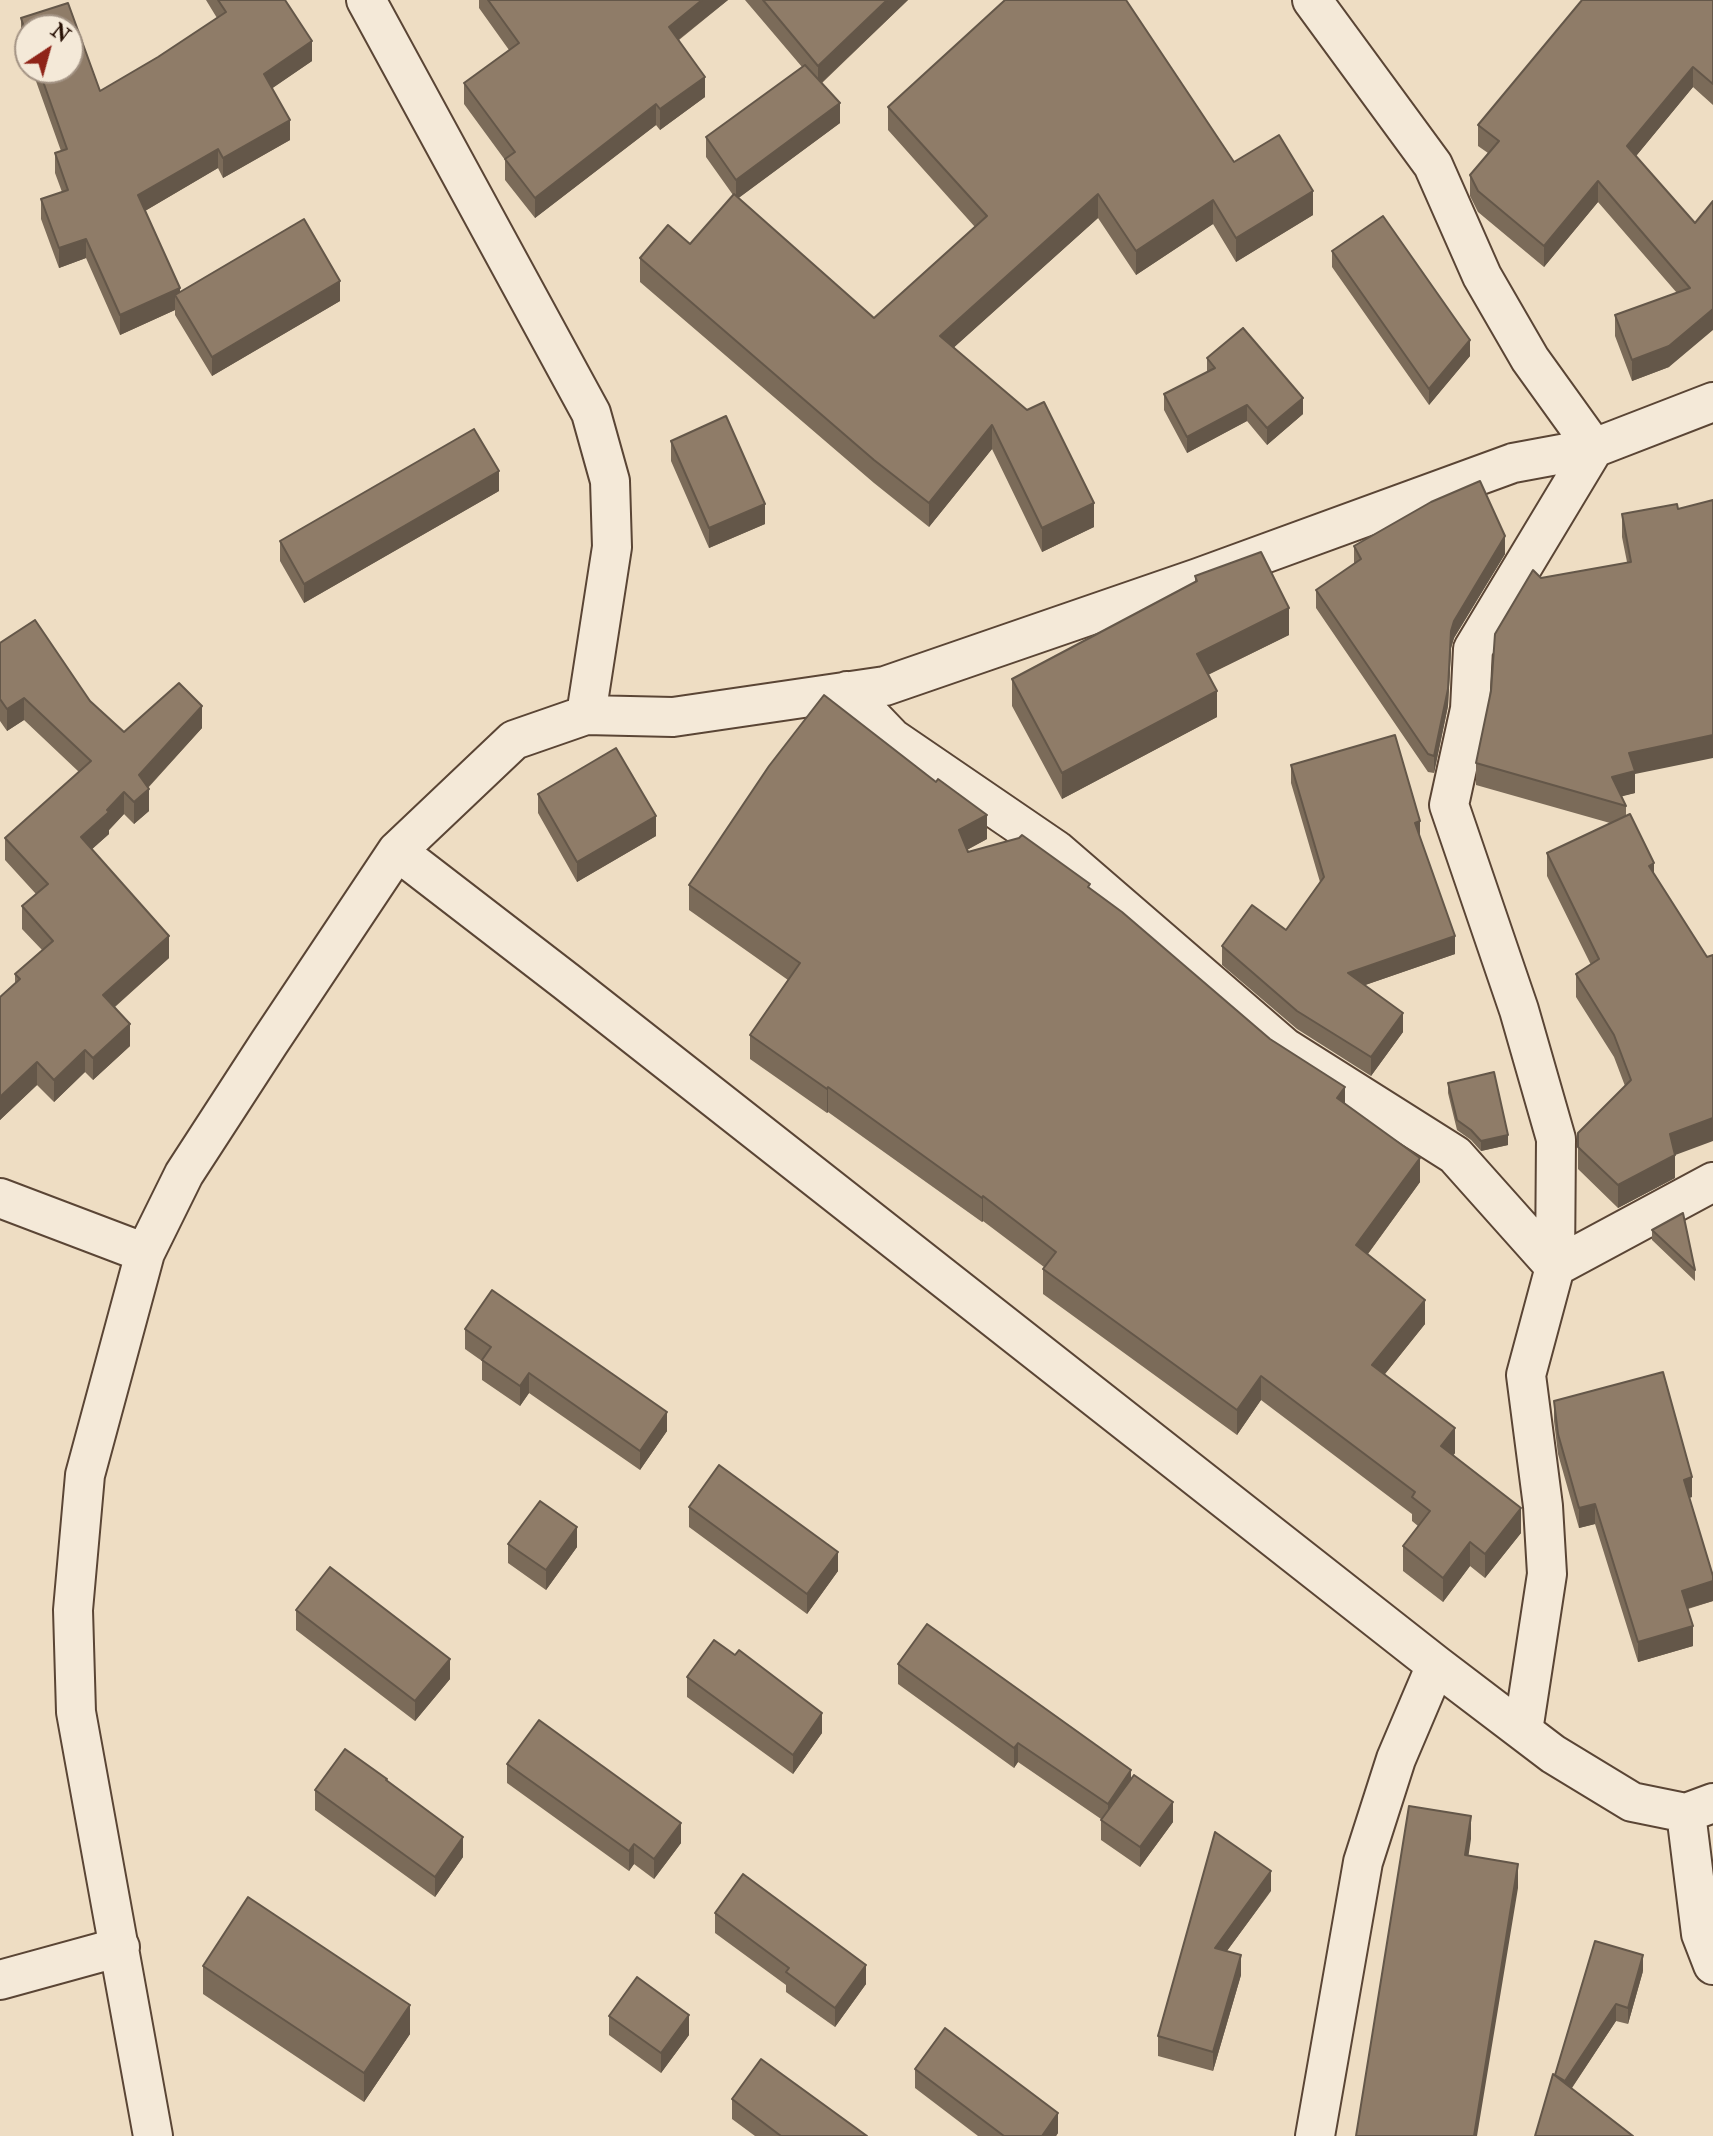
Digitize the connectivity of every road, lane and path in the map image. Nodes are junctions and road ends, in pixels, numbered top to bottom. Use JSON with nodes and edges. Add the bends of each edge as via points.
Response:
{"nodes":[{"id":1,"x":366,"y":0,"type":"edge"},
{"id":2,"x":1312,"y":0,"type":"edge"},
{"id":3,"x":1713,"y":402,"type":"edge"},
{"id":4,"x":1594,"y":448,"type":"junction"},
{"id":5,"x":847,"y":691,"type":"junction"},
{"id":6,"x":586,"y":715,"type":"junction"},
{"id":7,"x":397,"y":851,"type":"junction"},
{"id":8,"x":1713,"y":1182,"type":"edge"},
{"id":9,"x":0,"y":1198,"type":"edge"},
{"id":10,"x":145,"y":1253,"type":"junction"},
{"id":11,"x":1555,"y":1267,"type":"junction"},
{"id":12,"x":1436,"y":1665,"type":"junction"},
{"id":13,"x":1522,"y":1731,"type":"junction"},
{"id":14,"x":1700,"y":1808,"type":"edge"},
{"id":15,"x":120,"y":1947,"type":"junction"},
{"id":16,"x":1713,"y":1965,"type":"edge"},
{"id":17,"x":0,"y":1980,"type":"edge"},
{"id":18,"x":153,"y":2136,"type":"edge"},
{"id":19,"x":1315,"y":2136,"type":"edge"}],
"edges":[{"from":1,"to":6,"type":"street","via":[[591,413],[610,481],[612,547]]},
{"from":2,"to":4,"type":"street","via":[[1433,165],[1482,276],[1530,359]]},
{"from":3,"to":4,"type":"street"},
{"from":4,"to":5,"type":"street","via":[[1513,463],[885,686]]},
{"from":4,"to":11,"type":"street","via":[[1473,649],[1470,709],[1449,805],[1519,1010],[1556,1139]]},
{"from":5,"to":6,"type":"street","via":[[673,717]]},
{"from":5,"to":11,"type":"street","via":[[892,738],[1056,850],[1284,1047],[1455,1155]]},
{"from":6,"to":7,"type":"street","via":[[514,740]]},
{"from":7,"to":10,"type":"street","via":[[184,1174]]},
{"from":7,"to":12,"type":"street"},
{"from":8,"to":11,"type":"street"},
{"from":9,"to":10,"type":"street"},
{"from":10,"to":15,"type":"street","via":[[85,1475],[73,1610],[76,1712]]},
{"from":11,"to":13,"type":"street","via":[[1526,1375],[1547,1574]]},
{"from":12,"to":13,"type":"street"},
{"from":12,"to":19,"type":"street","via":[[1396,1759],[1363,1862]]},
{"from":13,"to":14,"type":"street","via":[[1632,1802]]},
{"from":14,"to":16,"type":"street","via":[[1700,1934]]},
{"from":15,"to":17,"type":"street"},
{"from":15,"to":18,"type":"street"}]}
